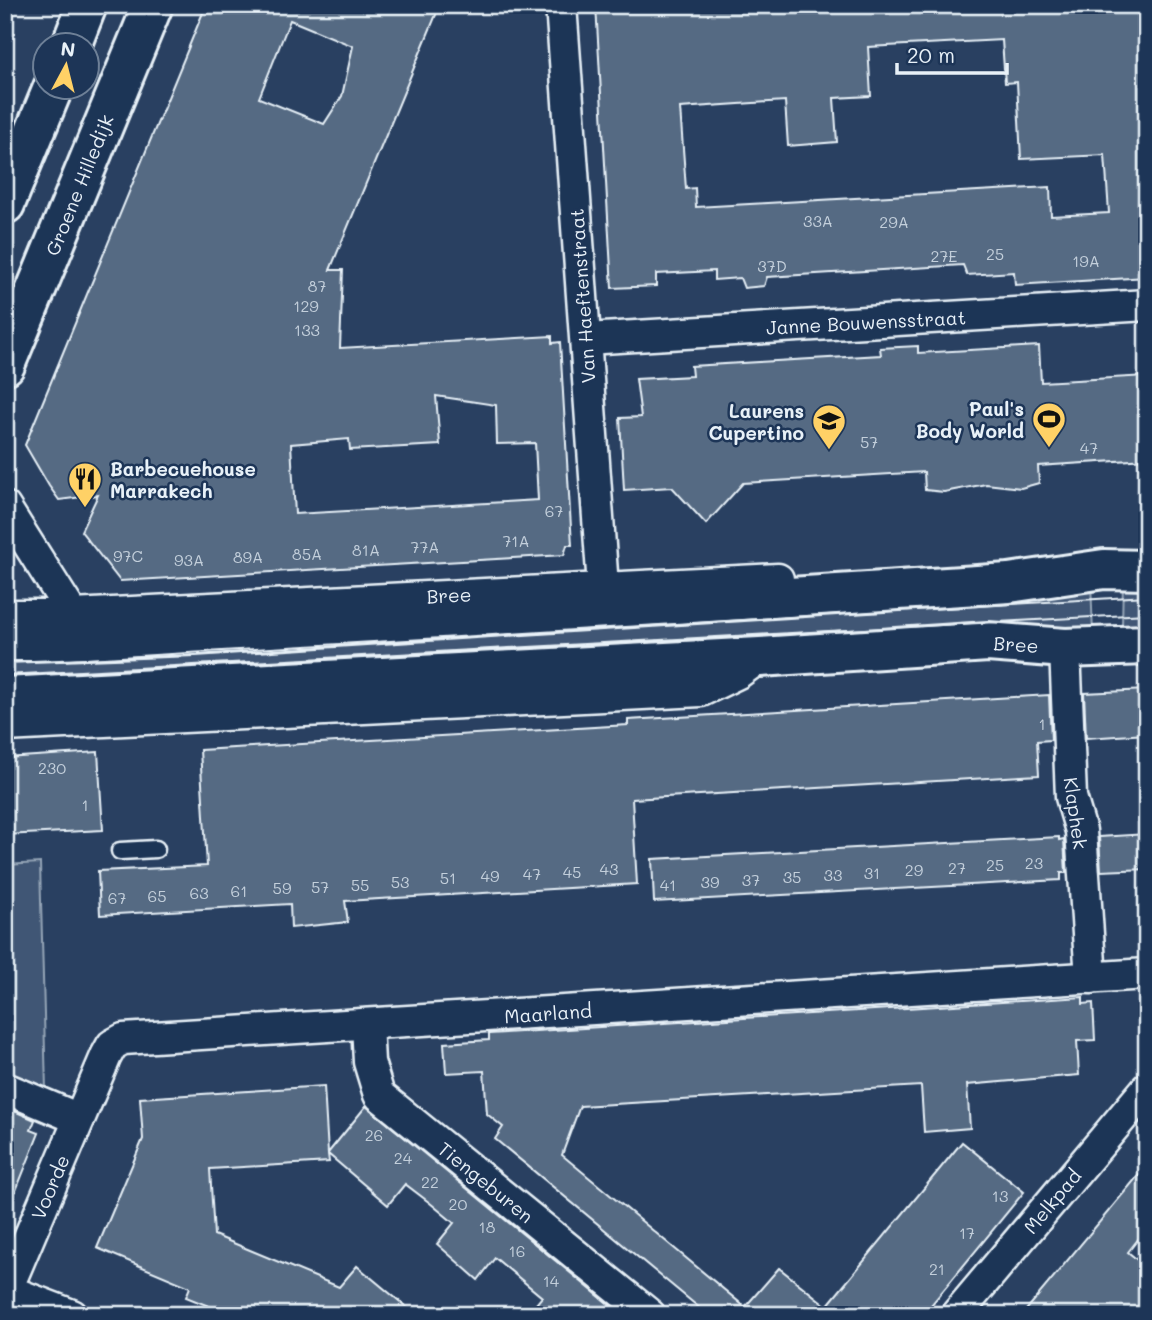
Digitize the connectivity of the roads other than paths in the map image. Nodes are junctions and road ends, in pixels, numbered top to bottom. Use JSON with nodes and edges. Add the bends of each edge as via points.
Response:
{"nodes":[{"id":1,"x":88,"y":5,"type":"edge"},
{"id":2,"x":153,"y":5,"type":"edge"},
{"id":3,"x":561,"y":5,"type":"edge"},
{"id":4,"x":77,"y":32,"type":"edge"},
{"id":5,"x":45,"y":102,"type":"edge"},
{"id":6,"x":12,"y":163,"type":"edge"},
{"id":7,"x":5,"y":204,"type":"edge"},
{"id":8,"x":1147,"y":305,"type":"edge"},
{"id":9,"x":586,"y":339,"type":"junction"},
{"id":10,"x":5,"y":365,"type":"edge"},
{"id":11,"x":5,"y":506,"type":"edge"},
{"id":12,"x":1147,"y":570,"type":"edge"},
{"id":13,"x":603,"y":587,"type":"junction"},
{"id":14,"x":889,"y":591,"type":"junction"},
{"id":15,"x":5,"y":615,"type":"edge"},
{"id":16,"x":73,"y":615,"type":"junction"},
{"id":17,"x":5,"y":642,"type":"edge"},
{"id":18,"x":1147,"y":645,"type":"edge"},
{"id":19,"x":1065,"y":648,"type":"junction"},
{"id":20,"x":760,"y":657,"type":"junction"},
{"id":21,"x":5,"y":697,"type":"edge"},
{"id":22,"x":5,"y":726,"type":"edge"},
{"id":23,"x":156,"y":849,"type":"dead end"},
{"id":24,"x":120,"y":851,"type":"dead end"},
{"id":25,"x":1147,"y":974,"type":"edge"},
{"id":26,"x":1091,"y":978,"type":"junction"},
{"id":27,"x":367,"y":1024,"type":"junction"},
{"id":28,"x":5,"y":1088,"type":"edge"},
{"id":29,"x":1147,"y":1088,"type":"edge"},
{"id":30,"x":79,"y":1119,"type":"junction"},
{"id":31,"x":6,"y":1292,"type":"edge"},
{"id":32,"x":72,"y":1315,"type":"edge"},
{"id":33,"x":650,"y":1315,"type":"edge"},
{"id":34,"x":956,"y":1315,"type":"edge"}],
"edges":[{"from":1,"to":4,"type":"main road"},
{"from":2,"to":10,"type":"main road","name":"Groene Hilledijk"},
{"from":3,"to":9,"type":"street","name":"Van Haeftenstraat"},
{"from":5,"to":6,"type":"main road"},
{"from":6,"to":7,"type":"main road"},
{"from":8,"to":9,"type":"street","name":"Janne Bouwensstraat"},
{"from":9,"to":13,"type":"street","name":"Van Haeftenstraat"},
{"from":11,"to":16,"type":"street"},
{"from":12,"to":14,"type":"main road","name":"Bree","via":[[1104,569],[1009,583]]},
{"from":13,"to":14,"type":"street","name":"Bree","via":[[855,576]]},
{"from":13,"to":16,"type":"street","name":"Bree"},
{"from":14,"to":17,"type":"main road","name":"Bree","via":[[194,635]]},
{"from":15,"to":16,"type":"street","name":"Bree"},
{"from":18,"to":19,"type":"main road","name":"Bree"},
{"from":19,"to":20,"type":"main road","name":"Bree","via":[[988,642]]},
{"from":19,"to":26,"type":"street","name":"Klaphek","via":[[1071,797],[1081,831]]},
{"from":20,"to":21,"type":"main road","name":"Bree"},
{"from":20,"to":22,"type":"street","via":[[702,691]]},
{"from":23,"to":24,"type":"lane"},
{"from":25,"to":26,"type":"street","name":"Maarland"},
{"from":26,"to":27,"type":"street","name":"Maarland"},
{"from":27,"to":30,"type":"street","name":"Maarland","via":[[123,1039],[106,1056]]},
{"from":27,"to":33,"type":"street","name":"Tiengeburen","via":[[369,1062],[379,1095]]},
{"from":28,"to":30,"type":"street"},
{"from":29,"to":34,"type":"street","name":"Melkpad"},
{"from":30,"to":31,"type":"street","name":"Voorde"},
{"from":31,"to":32,"type":"street"}]}
